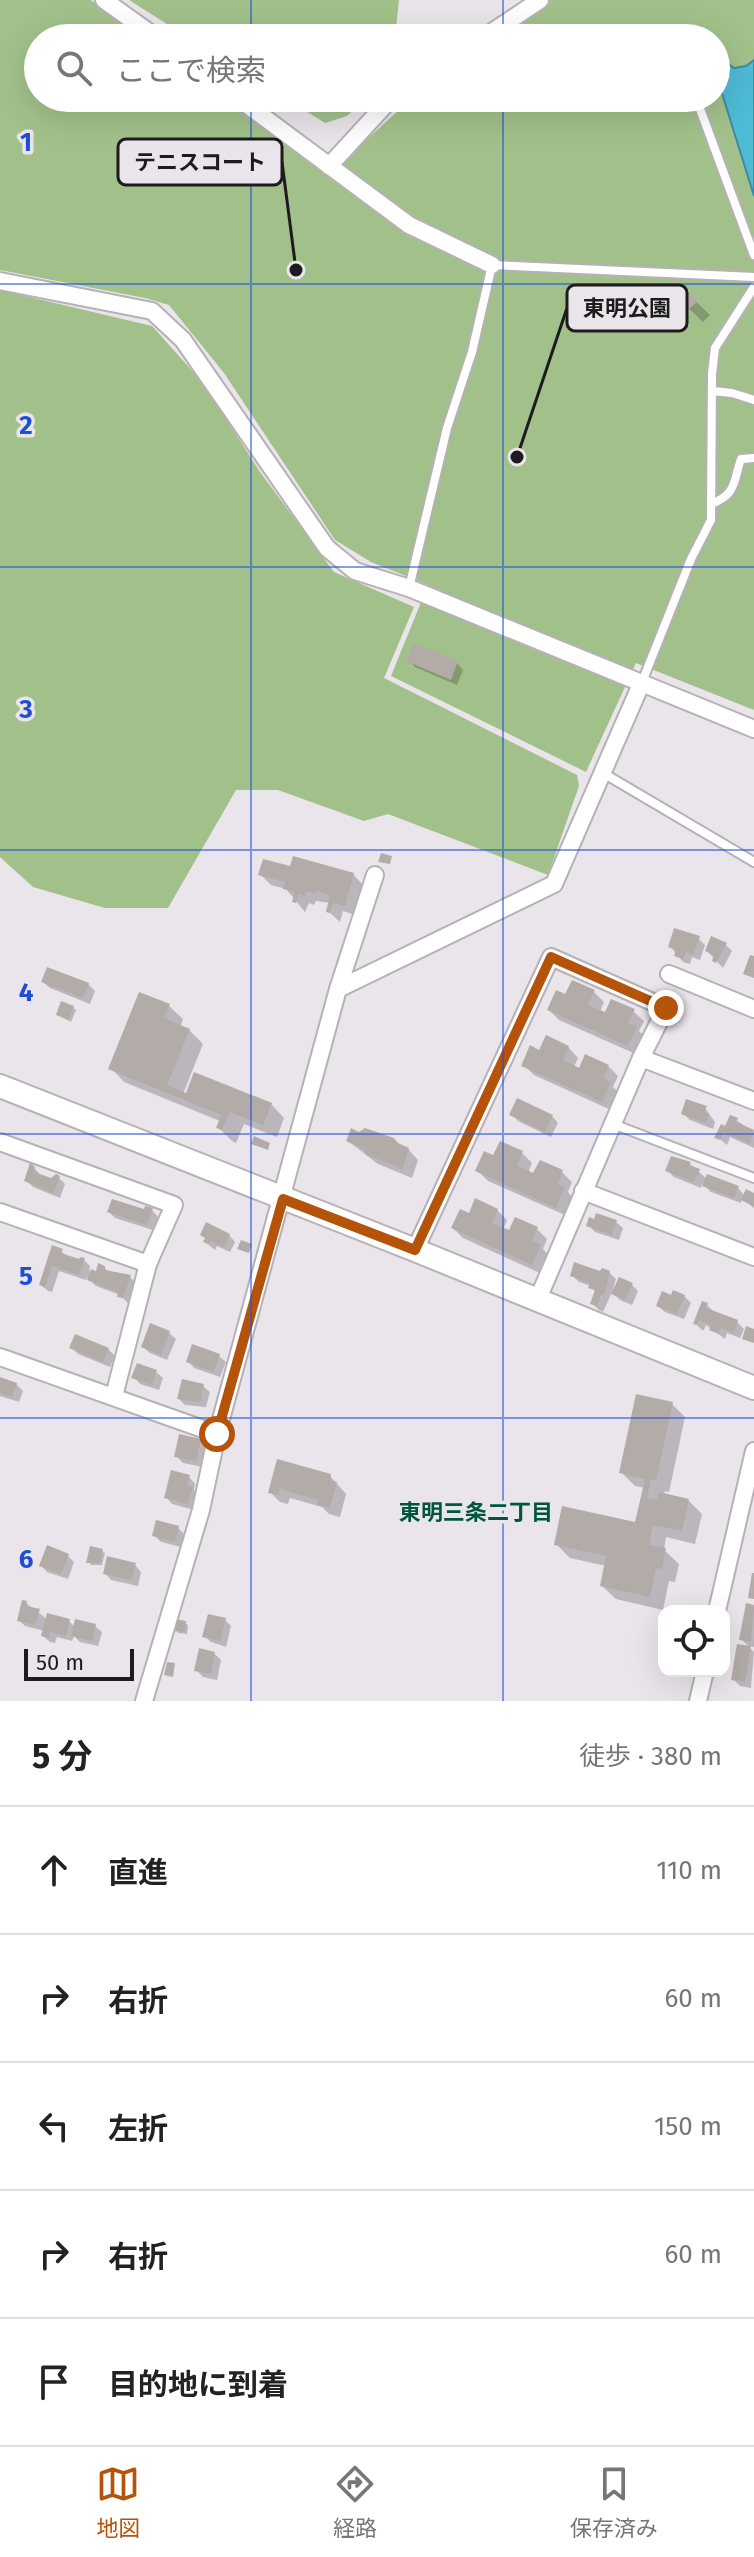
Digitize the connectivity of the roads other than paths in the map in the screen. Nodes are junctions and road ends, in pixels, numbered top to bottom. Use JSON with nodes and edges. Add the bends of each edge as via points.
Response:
{"nodes":[{"id":1,"x":104,"y":0,"type":"edge"},
{"id":2,"x":540,"y":0,"type":"edge"},
{"id":3,"x":137,"y":24,"type":"edge"},
{"id":4,"x":504,"y":24,"type":"edge"},
{"id":5,"x":257,"y":112,"type":"edge"},
{"id":6,"x":379,"y":112,"type":"edge"},
{"id":7,"x":701,"y":112,"type":"edge"},
{"id":8,"x":329,"y":166,"type":"junction"},
{"id":9,"x":754,"y":255,"type":"edge"},
{"id":10,"x":492,"y":265,"type":"junction"},
{"id":11,"x":754,"y":277,"type":"edge"},
{"id":12,"x":0,"y":281,"type":"edge"},
{"id":13,"x":754,"y":287,"type":"edge"},
{"id":14,"x":712,"y":391,"type":"junction"},
{"id":15,"x":754,"y":400,"type":"edge"},
{"id":16,"x":754,"y":458,"type":"edge"},
{"id":17,"x":711,"y":504,"type":"junction"},
{"id":18,"x":409,"y":588,"type":"junction"},
{"id":19,"x":642,"y":682,"type":"junction"},
{"id":20,"x":754,"y":729,"type":"edge"},
{"id":21,"x":602,"y":772,"type":"junction"},
{"id":22,"x":754,"y":862,"type":"edge"},
{"id":23,"x":375,"y":875,"type":"dead end"},
{"id":24,"x":669,"y":974,"type":"dead end"},
{"id":25,"x":338,"y":989,"type":"junction"},
{"id":26,"x":754,"y":1009,"type":"edge"},
{"id":27,"x":641,"y":1058,"type":"junction"},
{"id":28,"x":0,"y":1086,"type":"edge"},
{"id":29,"x":754,"y":1101,"type":"edge"},
{"id":30,"x":612,"y":1124,"type":"junction"},
{"id":31,"x":0,"y":1142,"type":"edge"},
{"id":32,"x":754,"y":1178,"type":"edge"},
{"id":33,"x":583,"y":1191,"type":"junction"},
{"id":34,"x":283,"y":1199,"type":"junction"},
{"id":35,"x":0,"y":1212,"type":"edge"},
{"id":36,"x":415,"y":1250,"type":"junction"},
{"id":37,"x":754,"y":1257,"type":"edge"},
{"id":38,"x":148,"y":1264,"type":"junction"},
{"id":39,"x":537,"y":1301,"type":"junction"},
{"id":40,"x":0,"y":1357,"type":"edge"},
{"id":41,"x":754,"y":1388,"type":"edge"},
{"id":42,"x":114,"y":1396,"type":"junction"},
{"id":43,"x":217,"y":1434,"type":"junction"},
{"id":44,"x":754,"y":1451,"type":"edge"},
{"id":45,"x":718,"y":1605,"type":"edge"},
{"id":46,"x":704,"y":1677,"type":"edge"},
{"id":47,"x":144,"y":1701,"type":"edge"},
{"id":48,"x":698,"y":1701,"type":"edge"}],
"edges":[{"from":1,"to":3,"type":"street"},
{"from":2,"to":4,"type":"street"},
{"from":5,"to":8,"type":"street"},
{"from":6,"to":8,"type":"street"},
{"from":7,"to":9,"type":"lane"},
{"from":8,"to":10,"type":"street","via":[[409,225]]},
{"from":10,"to":11,"type":"lane"},
{"from":10,"to":18,"type":"lane"},
{"from":12,"to":18,"type":"street","via":[[152,311],[183,340],[327,548],[355,571]]},
{"from":13,"to":14,"type":"lane","via":[[715,348]]},
{"from":14,"to":15,"type":"lane"},
{"from":14,"to":17,"type":"lane"},
{"from":16,"to":17,"type":"lane","via":[[741,459],[734,487],[725,499]]},
{"from":17,"to":19,"type":"lane","via":[[711,520]]},
{"from":18,"to":19,"type":"street"},
{"from":19,"to":20,"type":"street"},
{"from":19,"to":21,"type":"street"},
{"from":21,"to":22,"type":"lane"},
{"from":21,"to":25,"type":"street","via":[[554,884]]},
{"from":23,"to":25,"type":"street"},
{"from":24,"to":26,"type":"street"},
{"from":25,"to":34,"type":"street"},
{"from":27,"to":29,"type":"street"},
{"from":27,"to":30,"type":"street"},
{"from":27,"to":36,"type":"street","via":[[666,1008],[551,957]]},
{"from":28,"to":34,"type":"street"},
{"from":30,"to":32,"type":"lane"},
{"from":30,"to":33,"type":"street"},
{"from":31,"to":38,"type":"street","via":[[174,1205]]},
{"from":33,"to":37,"type":"street"},
{"from":33,"to":39,"type":"street"},
{"from":34,"to":36,"type":"street"},
{"from":34,"to":43,"type":"street"},
{"from":35,"to":38,"type":"street"},
{"from":36,"to":39,"type":"street"},
{"from":38,"to":42,"type":"street"},
{"from":39,"to":41,"type":"street"},
{"from":40,"to":42,"type":"street"},
{"from":42,"to":43,"type":"street"},
{"from":43,"to":47,"type":"street","via":[[201,1510]]},
{"from":44,"to":45,"type":"street"},
{"from":46,"to":48,"type":"street"}]}
